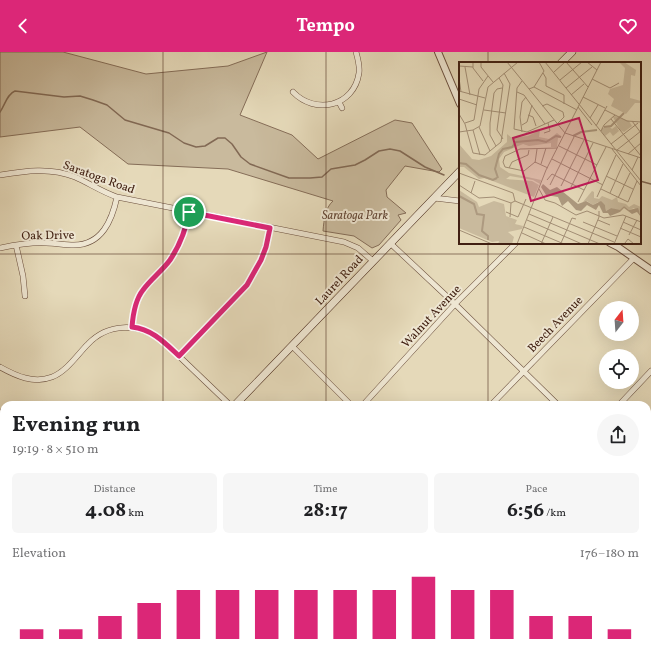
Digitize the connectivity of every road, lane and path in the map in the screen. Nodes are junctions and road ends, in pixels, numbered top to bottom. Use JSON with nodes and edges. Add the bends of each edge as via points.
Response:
{"nodes":[{"id":1,"x":356,"y":52,"type":"edge"},
{"id":2,"x":438,"y":52,"type":"edge"},
{"id":3,"x":572,"y":52,"type":"edge"},
{"id":4,"x":562,"y":62,"type":"edge"},
{"id":5,"x":293,"y":92,"type":"dead end"},
{"id":6,"x":339,"y":102,"type":"junction"},
{"id":7,"x":459,"y":102,"type":"edge"},
{"id":8,"x":342,"y":108,"type":"dead end"},
{"id":9,"x":459,"y":172,"type":"edge"},
{"id":10,"x":0,"y":175,"type":"edge"},
{"id":11,"x":117,"y":197,"type":"junction"},
{"id":12,"x":434,"y":198,"type":"junction"},
{"id":13,"x":459,"y":201,"type":"edge"},
{"id":14,"x":189,"y":212,"type":"junction"},
{"id":15,"x":270,"y":228,"type":"junction"},
{"id":16,"x":390,"y":243,"type":"junction"},
{"id":17,"x":515,"y":244,"type":"edge"},
{"id":18,"x":612,"y":244,"type":"edge"},
{"id":19,"x":16,"y":245,"type":"junction"},
{"id":20,"x":0,"y":248,"type":"edge"},
{"id":21,"x":634,"y":258,"type":"junction"},
{"id":22,"x":373,"y":261,"type":"junction"},
{"id":23,"x":651,"y":270,"type":"edge"},
{"id":24,"x":25,"y":296,"type":"dead end"},
{"id":25,"x":455,"y":304,"type":"junction"},
{"id":26,"x":132,"y":327,"type":"junction"},
{"id":27,"x":292,"y":346,"type":"junction"},
{"id":28,"x":179,"y":356,"type":"junction"},
{"id":29,"x":0,"y":367,"type":"edge"},
{"id":30,"x":651,"y":371,"type":"edge"},
{"id":31,"x":523,"y":372,"type":"junction"},
{"id":32,"x":226,"y":401,"type":"edge"},
{"id":33,"x":239,"y":401,"type":"edge"},
{"id":34,"x":347,"y":401,"type":"edge"},
{"id":35,"x":368,"y":401,"type":"edge"},
{"id":36,"x":495,"y":401,"type":"edge"},
{"id":37,"x":554,"y":401,"type":"edge"},
{"id":38,"x":623,"y":401,"type":"edge"}],
"edges":[{"from":1,"to":6,"type":"street","via":[[359,68],[357,81]]},
{"from":2,"to":7,"type":"street"},
{"from":3,"to":4,"type":"main road"},
{"from":5,"to":6,"type":"street","via":[[311,104],[325,106]]},
{"from":6,"to":8,"type":"street"},
{"from":9,"to":12,"type":"main road","name":"Laurel Road"},
{"from":10,"to":11,"type":"street","name":"Saratoga Road","via":[[33,170],[56,172],[73,176]]},
{"from":11,"to":14,"type":"street","name":"Saratoga Road"},
{"from":11,"to":19,"type":"street","name":"Oak Drive","via":[[109,224],[91,240],[78,244],[44,242]]},
{"from":12,"to":13,"type":"street"},
{"from":12,"to":16,"type":"main road","name":"Laurel Road"},
{"from":14,"to":15,"type":"street","name":"Saratoga Road"},
{"from":14,"to":26,"type":"street","via":[[183,235],[173,256],[143,289],[138,299]]},
{"from":15,"to":22,"type":"street","name":"Saratoga Road","via":[[344,242],[358,248]]},
{"from":15,"to":28,"type":"street","via":[[261,260],[247,285]]},
{"from":16,"to":22,"type":"main road","name":"Laurel Road"},
{"from":16,"to":25,"type":"street"},
{"from":17,"to":25,"type":"street","name":"Walnut Avenue"},
{"from":18,"to":21,"type":"street"},
{"from":19,"to":20,"type":"street","name":"Oak Drive"},
{"from":19,"to":24,"type":"street"},
{"from":21,"to":23,"type":"street"},
{"from":21,"to":31,"type":"street","name":"Beech Avenue"},
{"from":22,"to":27,"type":"main road","name":"Laurel Road"},
{"from":25,"to":31,"type":"street"},
{"from":25,"to":35,"type":"street","name":"Walnut Avenue"},
{"from":26,"to":28,"type":"street","via":[[157,336]]},
{"from":26,"to":29,"type":"street","via":[[116,329],[98,336],[64,370],[48,378],[28,379]]},
{"from":27,"to":33,"type":"main road","name":"Laurel Road"},
{"from":27,"to":34,"type":"street"},
{"from":28,"to":32,"type":"street"},
{"from":30,"to":38,"type":"street"},
{"from":31,"to":36,"type":"street","name":"Beech Avenue"},
{"from":31,"to":37,"type":"street"}]}
